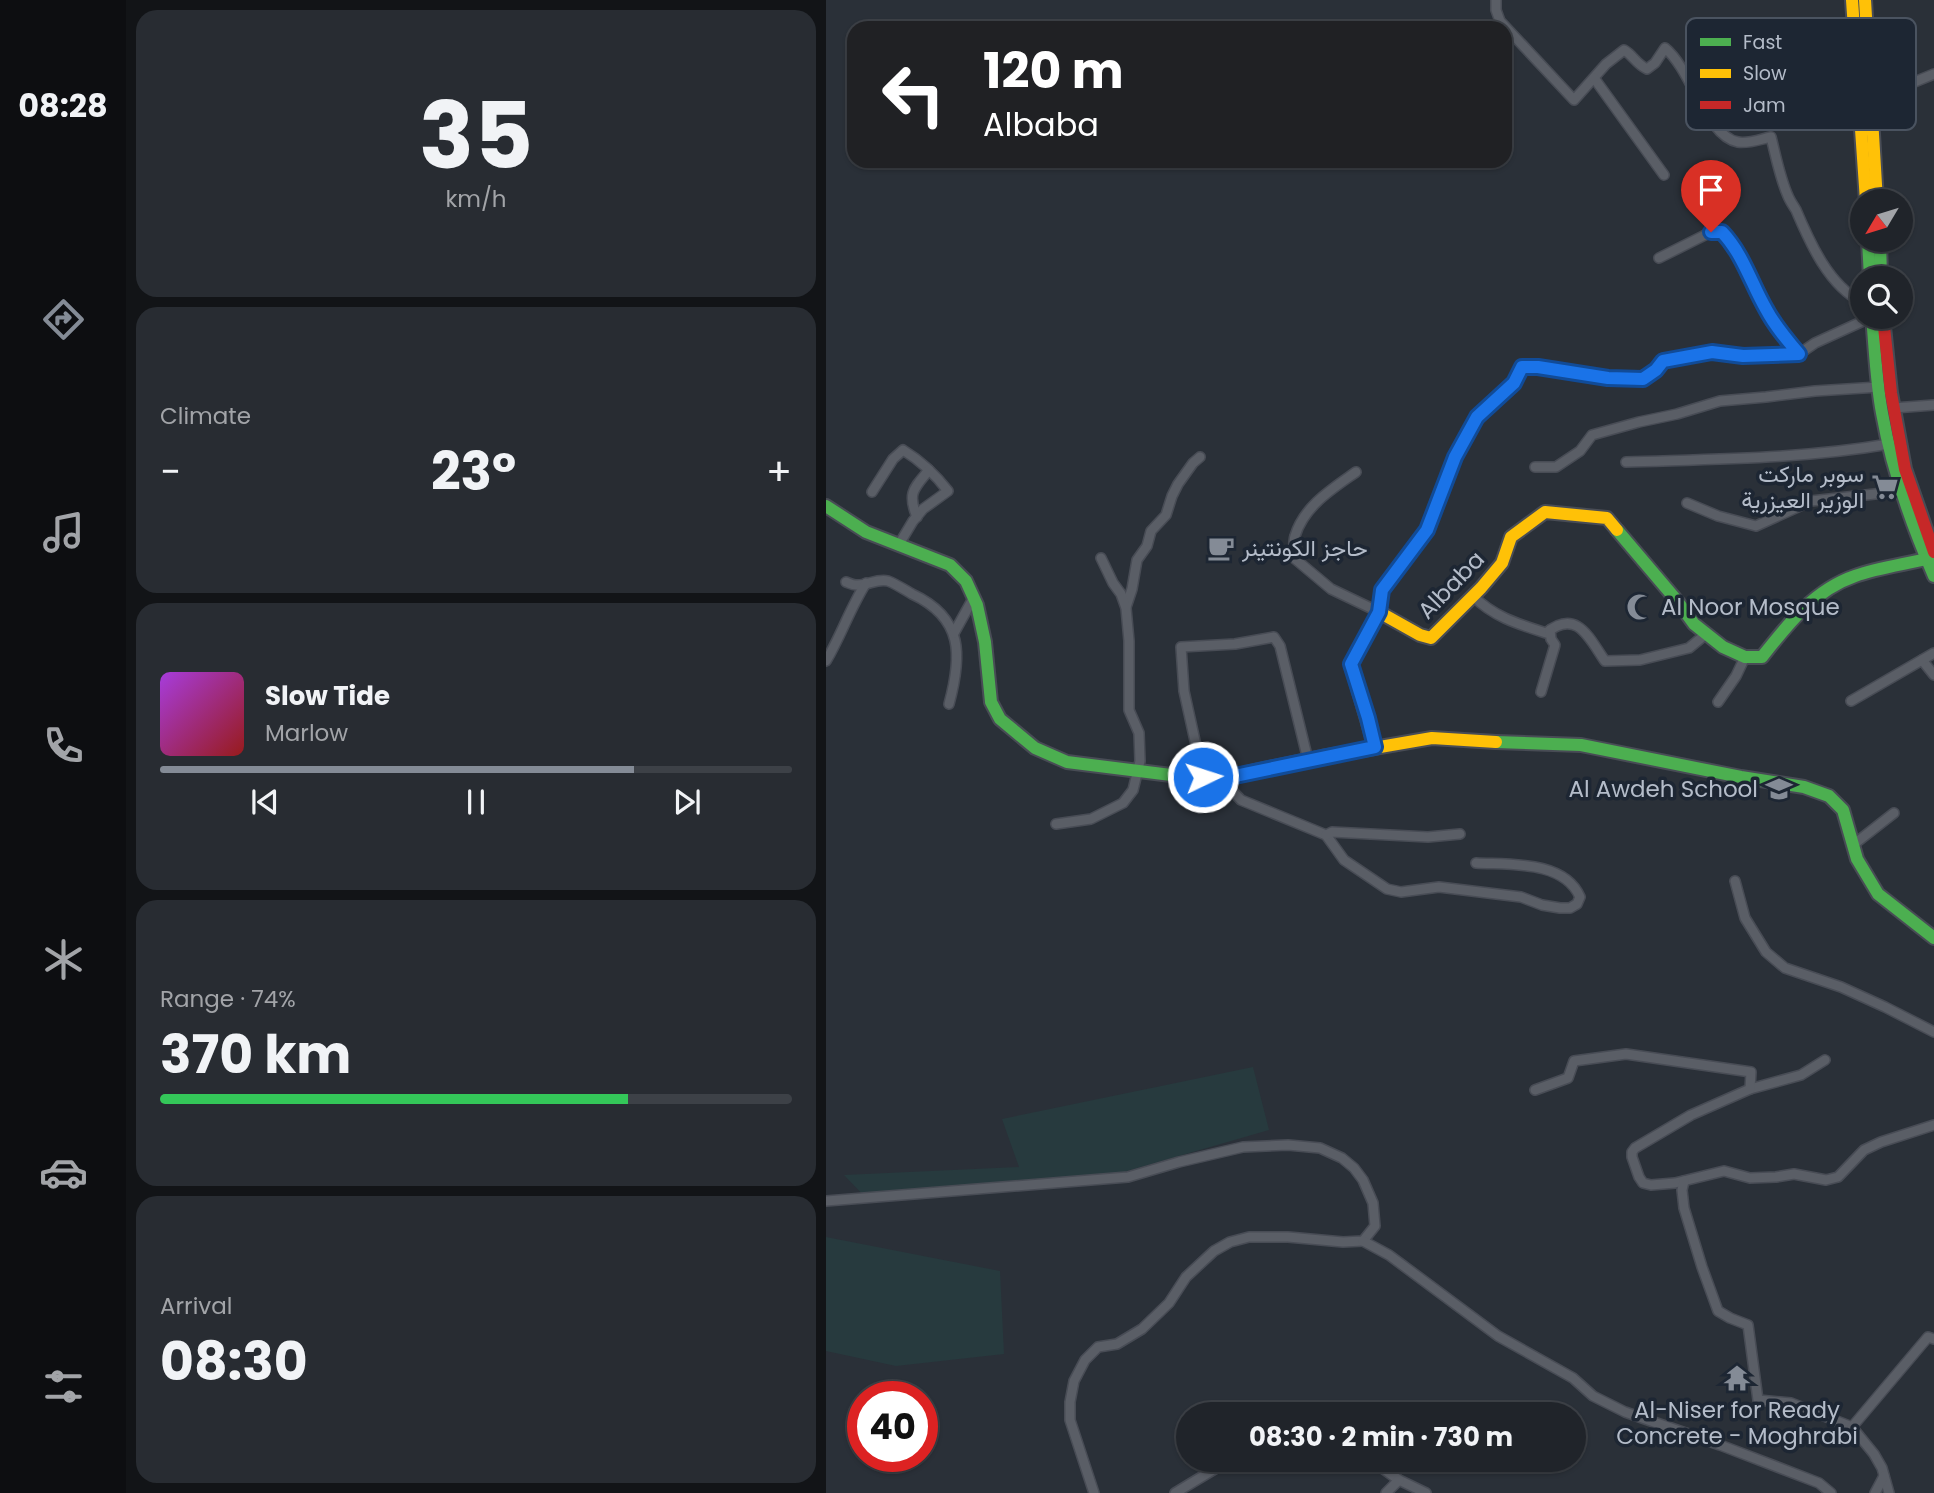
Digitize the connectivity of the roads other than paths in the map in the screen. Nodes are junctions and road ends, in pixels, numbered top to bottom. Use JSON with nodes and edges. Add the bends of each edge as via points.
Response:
{"nodes":[{"id":1,"x":1496,"y":0,"type":"edge"},
{"id":2,"x":1852,"y":0,"type":"edge"},
{"id":3,"x":1865,"y":0,"type":"edge"},
{"id":4,"x":1853,"y":18,"type":"edge"},
{"id":5,"x":1866,"y":18,"type":"edge"},
{"id":6,"x":1500,"y":21,"type":"edge"},
{"id":7,"x":1512,"y":34,"type":"edge"},
{"id":8,"x":1686,"y":74,"type":"edge"},
{"id":9,"x":1934,"y":74,"type":"edge"},
{"id":10,"x":1594,"y":78,"type":"junction"},
{"id":11,"x":1916,"y":81,"type":"edge"},
{"id":12,"x":1719,"y":130,"type":"edge"},
{"id":13,"x":1861,"y":130,"type":"edge"},
{"id":14,"x":1873,"y":130,"type":"edge"},
{"id":15,"x":1664,"y":175,"type":"dead end"},
{"id":16,"x":1865,"y":189,"type":"edge"},
{"id":17,"x":1876,"y":189,"type":"edge"},
{"id":18,"x":1659,"y":258,"type":"dead end"},
{"id":19,"x":1850,"y":296,"type":"edge"},
{"id":20,"x":1850,"y":327,"type":"edge"},
{"id":21,"x":1873,"y":329,"type":"edge"},
{"id":22,"x":1884,"y":329,"type":"edge"},
{"id":23,"x":1799,"y":354,"type":"junction"},
{"id":24,"x":1879,"y":387,"type":"junction"},
{"id":25,"x":1934,"y":405,"type":"edge"},
{"id":26,"x":1894,"y":408,"type":"junction"},
{"id":27,"x":1889,"y":444,"type":"junction"},
{"id":28,"x":1200,"y":457,"type":"dead end"},
{"id":29,"x":1626,"y":462,"type":"dead end"},
{"id":30,"x":1535,"y":467,"type":"dead end"},
{"id":31,"x":929,"y":470,"type":"junction"},
{"id":32,"x":1356,"y":472,"type":"dead end"},
{"id":33,"x":1902,"y":491,"type":"junction"},
{"id":34,"x":872,"y":492,"type":"dead end"},
{"id":35,"x":1687,"y":503,"type":"dead end"},
{"id":36,"x":826,"y":506,"type":"edge"},
{"id":37,"x":917,"y":517,"type":"junction"},
{"id":38,"x":898,"y":546,"type":"junction"},
{"id":39,"x":1931,"y":556,"type":"edge"},
{"id":40,"x":1101,"y":558,"type":"dead end"},
{"id":41,"x":1934,"y":576,"type":"edge"},
{"id":42,"x":846,"y":582,"type":"dead end"},
{"id":43,"x":866,"y":583,"type":"junction"},
{"id":44,"x":1473,"y":596,"type":"junction"},
{"id":45,"x":974,"y":597,"type":"junction"},
{"id":46,"x":1126,"y":608,"type":"junction"},
{"id":47,"x":1379,"y":612,"type":"junction"},
{"id":48,"x":1550,"y":629,"type":"junction"},
{"id":49,"x":954,"y":633,"type":"junction"},
{"id":50,"x":1706,"y":634,"type":"junction"},
{"id":51,"x":1934,"y":653,"type":"edge"},
{"id":52,"x":1745,"y":657,"type":"junction"},
{"id":53,"x":1922,"y":660,"type":"junction"},
{"id":54,"x":826,"y":662,"type":"edge"},
{"id":55,"x":1934,"y":675,"type":"edge"},
{"id":56,"x":1541,"y":692,"type":"dead end"},
{"id":57,"x":1851,"y":701,"type":"dead end"},
{"id":58,"x":1718,"y":702,"type":"dead end"},
{"id":59,"x":949,"y":704,"type":"dead end"},
{"id":60,"x":1375,"y":747,"type":"junction"},
{"id":61,"x":1308,"y":760,"type":"junction"},
{"id":62,"x":1138,"y":772,"type":"junction"},
{"id":63,"x":1203,"y":777,"type":"junction"},
{"id":64,"x":1219,"y":777,"type":"junction"},
{"id":65,"x":1895,"y":813,"type":"dead end"},
{"id":66,"x":1056,"y":824,"type":"dead end"},
{"id":67,"x":1460,"y":834,"type":"dead end"},
{"id":68,"x":1326,"y":835,"type":"junction"},
{"id":69,"x":1853,"y":845,"type":"junction"},
{"id":70,"x":1476,"y":863,"type":"dead end"},
{"id":71,"x":1735,"y":881,"type":"dead end"},
{"id":72,"x":1934,"y":938,"type":"edge"},
{"id":73,"x":1934,"y":1032,"type":"edge"},
{"id":74,"x":1825,"y":1060,"type":"dead end"},
{"id":75,"x":1535,"y":1090,"type":"dead end"},
{"id":76,"x":1750,"y":1090,"type":"junction"},
{"id":77,"x":1934,"y":1125,"type":"edge"},
{"id":78,"x":1685,"y":1181,"type":"junction"},
{"id":79,"x":826,"y":1201,"type":"edge"},
{"id":80,"x":1363,"y":1241,"type":"junction"},
{"id":81,"x":1934,"y":1339,"type":"edge"},
{"id":82,"x":1852,"y":1427,"type":"junction"},
{"id":83,"x":1210,"y":1472,"type":"edge"},
{"id":84,"x":1388,"y":1472,"type":"edge"},
{"id":85,"x":1884,"y":1476,"type":"junction"},
{"id":86,"x":1399,"y":1480,"type":"junction"},
{"id":87,"x":1094,"y":1493,"type":"edge"},
{"id":88,"x":1175,"y":1493,"type":"edge"},
{"id":89,"x":1386,"y":1493,"type":"edge"},
{"id":90,"x":1426,"y":1493,"type":"edge"},
{"id":91,"x":1830,"y":1493,"type":"edge"},
{"id":92,"x":1875,"y":1493,"type":"edge"},
{"id":93,"x":1889,"y":1493,"type":"edge"}],
"edges":[{"from":1,"to":6,"type":"street"},
{"from":2,"to":4,"type":"street"},
{"from":3,"to":5,"type":"street"},
{"from":7,"to":10,"type":"street","via":[[1574,100]]},
{"from":8,"to":10,"type":"street","via":[[1665,48],[1647,69],[1624,50]]},
{"from":9,"to":11,"type":"street"},
{"from":10,"to":15,"type":"street"},
{"from":12,"to":19,"type":"street","via":[[1725,138],[1741,143],[1771,137],[1788,197],[1807,238]]},
{"from":13,"to":16,"type":"street"},
{"from":14,"to":17,"type":"street"},
{"from":18,"to":23,"type":"street","via":[[1711,232],[1722,232],[1741,256],[1766,311]]},
{"from":20,"to":23,"type":"street"},
{"from":21,"to":24,"type":"street"},
{"from":22,"to":26,"type":"street"},
{"from":23,"to":47,"type":"street","via":[[1712,352],[1663,361],[1643,379],[1522,367],[1514,383],[1477,417],[1455,457],[1427,530],[1382,590]]},
{"from":24,"to":27,"type":"street"},
{"from":24,"to":30,"type":"street","via":[[1720,401],[1592,435],[1580,451],[1556,467]]},
{"from":25,"to":26,"type":"street"},
{"from":26,"to":39,"type":"street"},
{"from":27,"to":29,"type":"street","via":[[1751,458]]},
{"from":27,"to":33,"type":"street"},
{"from":28,"to":46,"type":"street","via":[[1178,484],[1167,514],[1151,531],[1137,560]]},
{"from":31,"to":34,"type":"street","via":[[903,450]]},
{"from":31,"to":37,"type":"street","via":[[913,491],[911,502]]},
{"from":31,"to":37,"type":"street","via":[[948,491]]},
{"from":32,"to":47,"type":"street","via":[[1318,500],[1304,519],[1294,537],[1294,558],[1331,589]]},
{"from":33,"to":35,"type":"street","via":[[1811,502],[1756,526]]},
{"from":33,"to":39,"type":"street"},
{"from":36,"to":38,"type":"street"},
{"from":37,"to":38,"type":"street"},
{"from":38,"to":45,"type":"street","via":[[950,565]]},
{"from":39,"to":41,"type":"street"},
{"from":39,"to":52,"type":"street","via":[[1853,577],[1821,593],[1782,630],[1762,657]]},
{"from":40,"to":46,"type":"street"},
{"from":42,"to":43,"type":"street"},
{"from":43,"to":49,"type":"street","via":[[888,581],[920,597]]},
{"from":43,"to":54,"type":"street"},
{"from":44,"to":47,"type":"street","name":"Albaba","via":[[1431,638]]},
{"from":44,"to":48,"type":"street","via":[[1487,610],[1522,625],[1546,633]]},
{"from":44,"to":50,"type":"street","name":"Albaba","via":[[1502,563],[1511,537],[1545,512],[1607,518]]},
{"from":45,"to":49,"type":"street"},
{"from":45,"to":62,"type":"street","via":[[992,702],[1000,719],[1035,748],[1067,762]]},
{"from":46,"to":62,"type":"street","via":[[1129,710],[1139,733]]},
{"from":47,"to":60,"type":"street","name":"Albaba","via":[[1351,664]]},
{"from":48,"to":50,"type":"street","via":[[1556,625],[1581,627],[1605,661],[1640,660],[1689,648]]},
{"from":48,"to":56,"type":"street","via":[[1555,645]]},
{"from":49,"to":59,"type":"street","via":[[955,682]]},
{"from":50,"to":52,"type":"street","name":"Albaba"},
{"from":51,"to":53,"type":"street"},
{"from":52,"to":58,"type":"street"},
{"from":53,"to":55,"type":"street"},
{"from":53,"to":57,"type":"street"},
{"from":60,"to":61,"type":"street"},
{"from":60,"to":69,"type":"street","via":[[1432,738],[1581,745],[1804,787],[1829,796],[1843,810]]},
{"from":61,"to":63,"type":"street","via":[[1274,637],[1181,647],[1184,691]]},
{"from":61,"to":64,"type":"street"},
{"from":62,"to":63,"type":"street"},
{"from":62,"to":66,"type":"street","via":[[1123,803],[1091,819]]},
{"from":63,"to":64,"type":"street"},
{"from":64,"to":68,"type":"street","via":[[1241,800]]},
{"from":65,"to":69,"type":"street"},
{"from":67,"to":68,"type":"street"},
{"from":68,"to":70,"type":"street","via":[[1344,859],[1387,889],[1401,892],[1439,887],[1521,897],[1560,908],[1570,908],[1580,897],[1562,876],[1532,865]]},
{"from":69,"to":72,"type":"street","via":[[1878,894]]},
{"from":71,"to":73,"type":"street","via":[[1745,918],[1766,951],[1785,968],[1841,987]]},
{"from":74,"to":76,"type":"street","via":[[1801,1075]]},
{"from":75,"to":76,"type":"street","via":[[1567,1078],[1574,1061],[1626,1054],[1751,1072]]},
{"from":76,"to":78,"type":"street","via":[[1691,1115],[1632,1152],[1643,1183]]},
{"from":77,"to":78,"type":"street","via":[[1864,1150],[1838,1178],[1794,1174],[1750,1178],[1724,1171]]},
{"from":78,"to":82,"type":"street","via":[[1684,1208],[1718,1311],[1748,1325],[1758,1400],[1791,1403]]},
{"from":79,"to":80,"type":"street","via":[[1128,1177],[1243,1147],[1288,1145],[1320,1148],[1354,1168],[1373,1203],[1375,1226]]},
{"from":80,"to":87,"type":"street","via":[[1249,1237],[1230,1242],[1213,1251],[1186,1277],[1169,1303],[1142,1329],[1117,1344],[1098,1347],[1074,1381],[1070,1402],[1070,1420]]},
{"from":80,"to":91,"type":"street","via":[[1389,1255],[1498,1336],[1573,1378],[1593,1396],[1819,1483]]},
{"from":81,"to":82,"type":"street","via":[[1928,1337]]},
{"from":82,"to":85,"type":"street","via":[[1874,1454]]},
{"from":83,"to":88,"type":"street"},
{"from":84,"to":86,"type":"street"},
{"from":85,"to":92,"type":"street"},
{"from":85,"to":93,"type":"street"},
{"from":86,"to":89,"type":"street"},
{"from":86,"to":90,"type":"street"}]}
